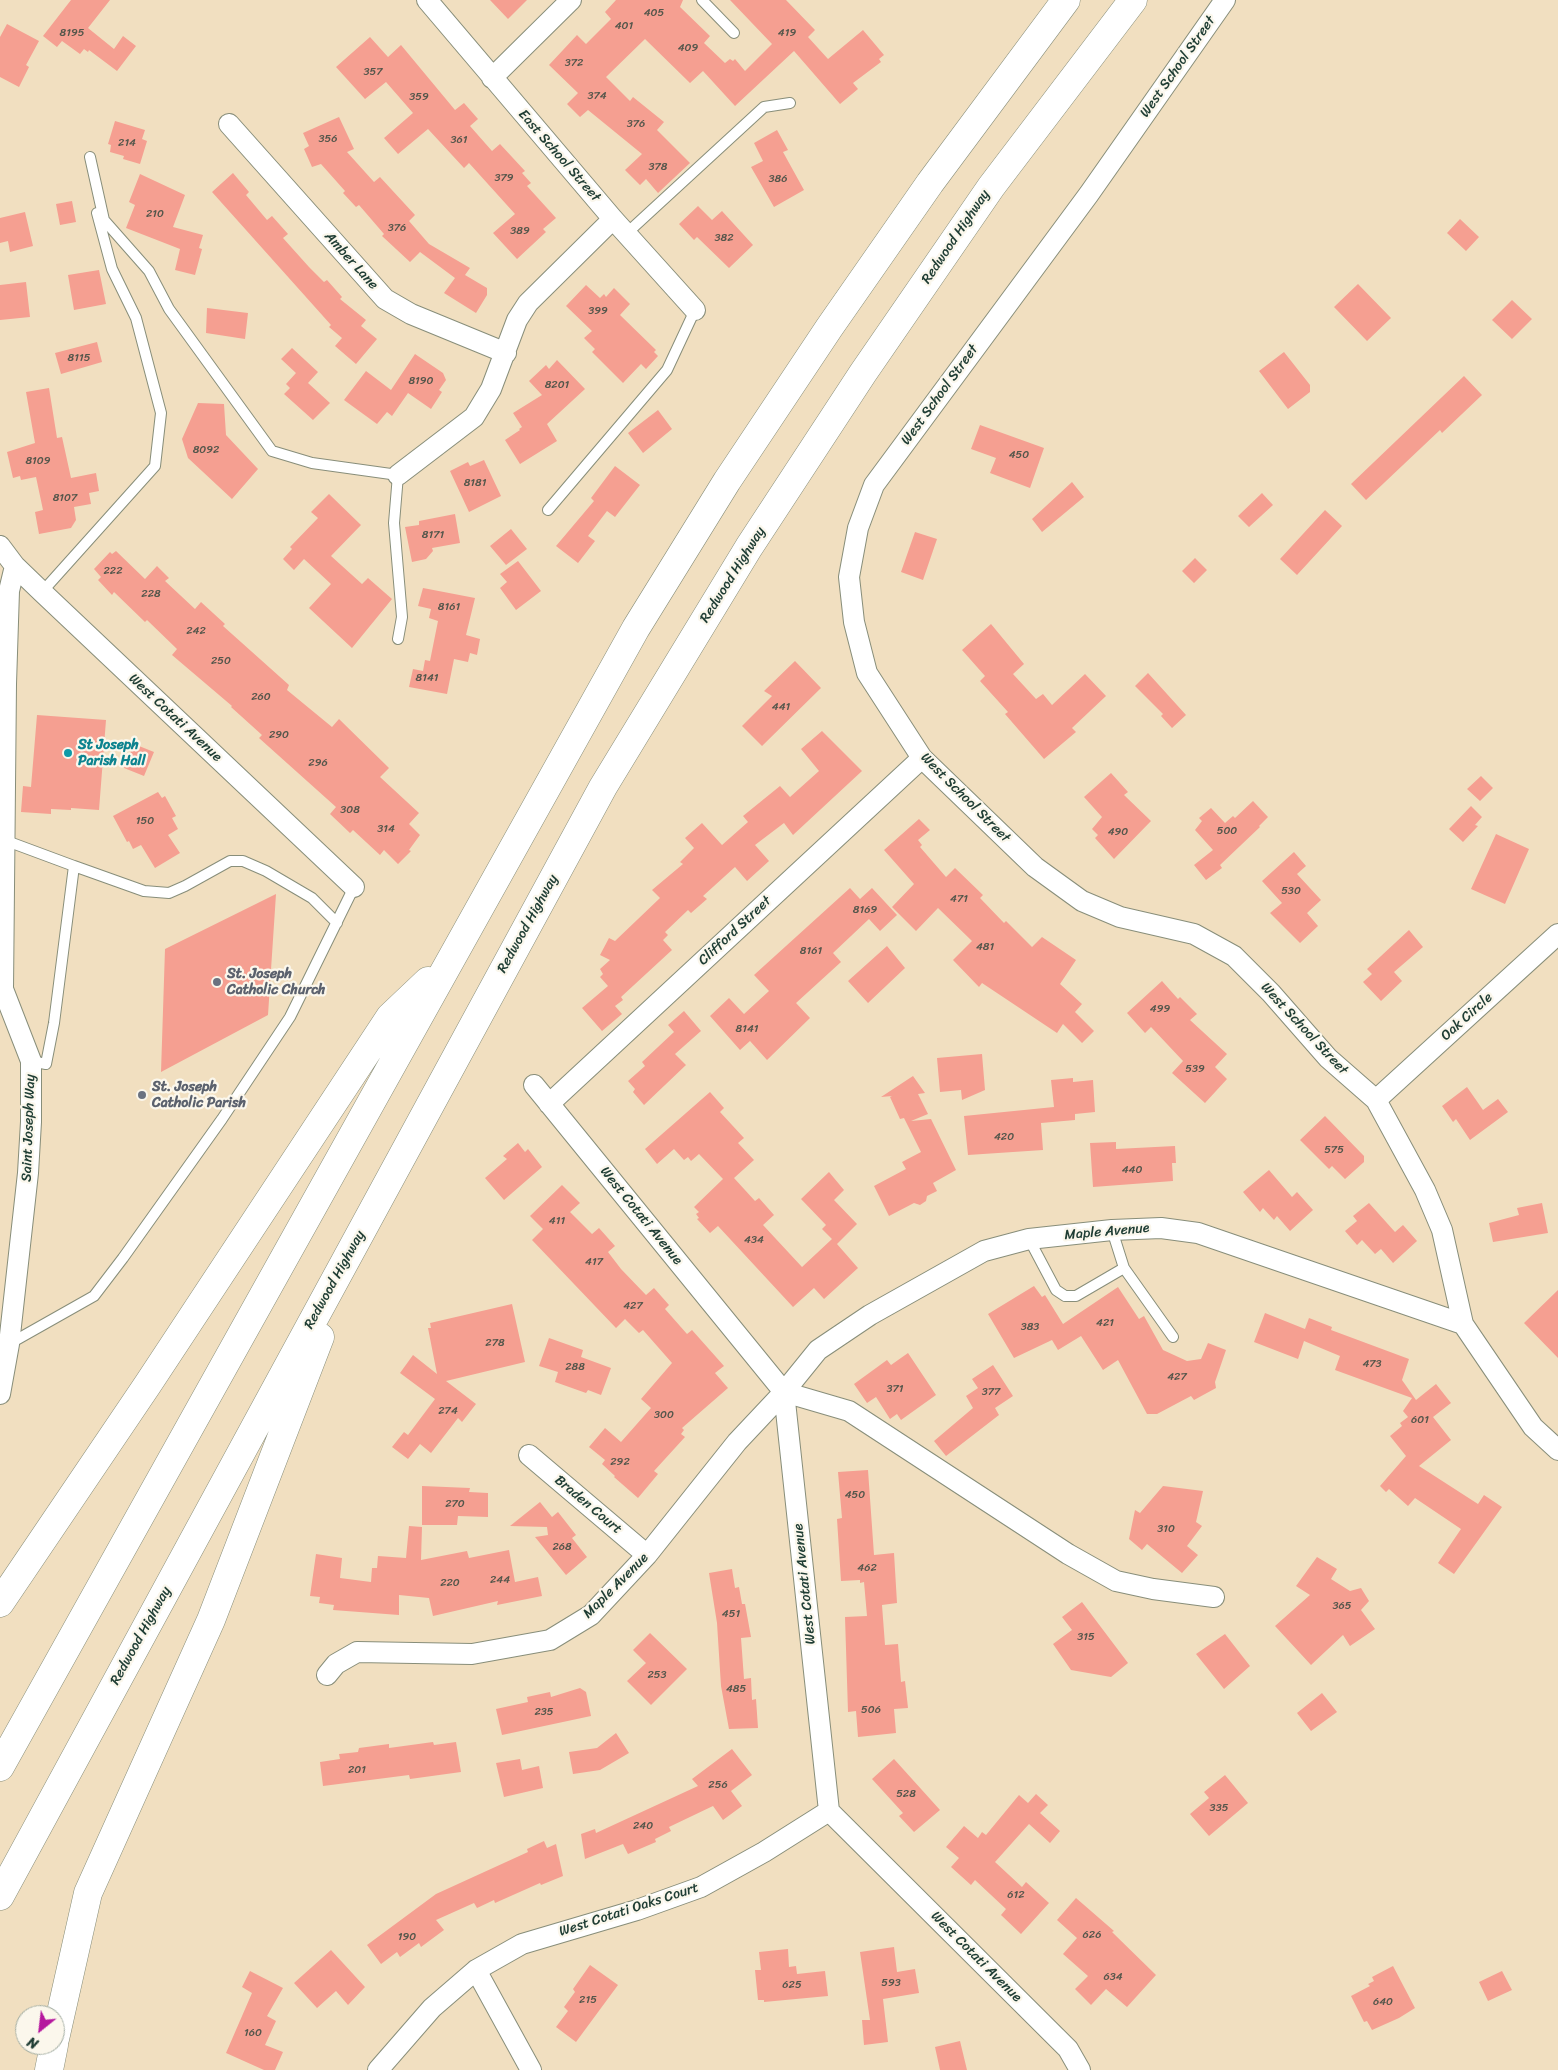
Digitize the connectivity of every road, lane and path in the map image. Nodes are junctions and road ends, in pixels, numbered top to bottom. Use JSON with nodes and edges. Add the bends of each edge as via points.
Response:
{"nodes":[{"id":1,"x":427,"y":0,"type":"edge"},
{"id":2,"x":571,"y":0,"type":"edge"},
{"id":3,"x":702,"y":0,"type":"edge"},
{"id":4,"x":1066,"y":0,"type":"edge"},
{"id":5,"x":1132,"y":0,"type":"edge"},
{"id":6,"x":1225,"y":0,"type":"edge"},
{"id":7,"x":734,"y":32,"type":"dead end"},
{"id":8,"x":492,"y":78,"type":"junction"},
{"id":9,"x":790,"y":103,"type":"dead end"},
{"id":10,"x":229,"y":124,"type":"dead end"},
{"id":11,"x":90,"y":156,"type":"dead end"},
{"id":12,"x":97,"y":188,"type":"junction"},
{"id":13,"x":620,"y":226,"type":"junction"},
{"id":14,"x":695,"y":310,"type":"joint"},
{"id":15,"x":506,"y":353,"type":"junction"},
{"id":16,"x":398,"y":475,"type":"junction"},
{"id":17,"x":548,"y":510,"type":"dead end"},
{"id":18,"x":0,"y":546,"type":"edge"},
{"id":19,"x":15,"y":566,"type":"junction"},
{"id":20,"x":42,"y":592,"type":"junction"},
{"id":21,"x":398,"y":639,"type":"dead end"},
{"id":22,"x":922,"y":758,"type":"junction"},
{"id":23,"x":4,"y":840,"type":"junction"},
{"id":24,"x":74,"y":866,"type":"junction"},
{"id":25,"x":354,"y":887,"type":"joint"},
{"id":26,"x":337,"y":923,"type":"junction"},
{"id":27,"x":1558,"y":934,"type":"edge"},
{"id":28,"x":448,"y":961,"type":"junction"},
{"id":29,"x":31,"y":1061,"type":"junction"},
{"id":30,"x":534,"y":1085,"type":"dead end"},
{"id":31,"x":1376,"y":1100,"type":"junction"},
{"id":32,"x":549,"y":1104,"type":"junction"},
{"id":33,"x":1112,"y":1230,"type":"junction"},
{"id":34,"x":361,"y":1231,"type":"junction"},
{"id":35,"x":1029,"y":1239,"type":"junction"},
{"id":36,"x":1124,"y":1268,"type":"junction"},
{"id":37,"x":1463,"y":1324,"type":"junction"},
{"id":38,"x":1173,"y":1337,"type":"dead end"},
{"id":39,"x":9,"y":1344,"type":"junction"},
{"id":40,"x":784,"y":1392,"type":"junction"},
{"id":41,"x":0,"y":1394,"type":"edge"},
{"id":42,"x":1558,"y":1450,"type":"edge"},
{"id":43,"x":529,"y":1455,"type":"dead end"},
{"id":44,"x":647,"y":1556,"type":"junction"},
{"id":45,"x":1214,"y":1597,"type":"dead end"},
{"id":46,"x":0,"y":1603,"type":"edge"},
{"id":47,"x":327,"y":1674,"type":"dead end"},
{"id":48,"x":0,"y":1767,"type":"edge"},
{"id":49,"x":829,"y":1811,"type":"junction"},
{"id":50,"x":0,"y":1896,"type":"edge"},
{"id":51,"x":476,"y":1970,"type":"junction"},
{"id":52,"x":63,"y":2005,"type":"edge"},
{"id":53,"x":52,"y":2055,"type":"edge"},
{"id":54,"x":48,"y":2070,"type":"edge"},
{"id":55,"x":378,"y":2070,"type":"edge"},
{"id":56,"x":531,"y":2070,"type":"edge"},
{"id":57,"x":1080,"y":2070,"type":"edge"}],
"edges":[{"from":1,"to":8,"type":"street","name":"East School Street"},
{"from":2,"to":8,"type":"street"},
{"from":3,"to":7,"type":"lane"},
{"from":4,"to":28,"type":"highway","via":[[930,183],[727,481],[636,628]]},
{"from":5,"to":34,"type":"highway","name":"Redwood Highway","via":[[990,187],[749,547],[603,787]]},
{"from":6,"to":22,"type":"street","name":"West School Street","via":[[1089,194],[874,485],[858,528],[849,577],[854,622],[867,673]]},
{"from":8,"to":13,"type":"street","name":"East School Street"},
{"from":9,"to":13,"type":"lane","via":[[764,107]]},
{"from":10,"to":15,"type":"street","name":"Amber Lane","via":[[385,299],[411,314]]},
{"from":11,"to":12,"type":"lane"},
{"from":12,"to":16,"type":"lane","via":[[104,220],[149,271],[169,309],[272,452],[312,463]]},
{"from":12,"to":20,"type":"lane","via":[[100,231],[112,269],[136,318],[161,413],[155,466]]},
{"from":13,"to":14,"type":"street","name":"East School Street"},
{"from":13,"to":15,"type":"street","via":[[528,303],[517,320]]},
{"from":14,"to":17,"type":"lane","via":[[667,370]]},
{"from":15,"to":16,"type":"street","via":[[491,389],[474,417]]},
{"from":16,"to":21,"type":"lane","via":[[394,523],[402,617]]},
{"from":18,"to":19,"type":"street","name":"West Cotati Avenue"},
{"from":19,"to":20,"type":"street","name":"West Cotati Avenue"},
{"from":19,"to":23,"type":"street","name":"Saint Joseph Way","via":[[9,590]]},
{"from":20,"to":25,"type":"street","name":"West Cotati Avenue"},
{"from":22,"to":31,"type":"street","name":"West School Street","via":[[1035,867],[1082,901],[1120,917],[1194,934],[1234,956],[1328,1058]]},
{"from":22,"to":32,"type":"street","name":"Clifford Street"},
{"from":23,"to":24,"type":"lane"},
{"from":23,"to":29,"type":"street","name":"Saint Joseph Way","via":[[3,989]]},
{"from":24,"to":26,"type":"lane","via":[[144,890],[169,893],[230,861],[243,861],[312,898]]},
{"from":24,"to":29,"type":"lane","via":[[46,1064]]},
{"from":25,"to":26,"type":"lane"},
{"from":26,"to":39,"type":"lane","via":[[290,1017],[222,1119],[94,1296]]},
{"from":27,"to":31,"type":"street","name":"Oak Circle"},
{"from":28,"to":46,"type":"highway","via":[[390,1017]]},
{"from":28,"to":48,"type":"highway"},
{"from":29,"to":39,"type":"street","name":"Saint Joseph Way","via":[[28,1174]]},
{"from":30,"to":32,"type":"street","name":"West Cotati Avenue"},
{"from":31,"to":37,"type":"street","name":"West School Street","via":[[1425,1190],[1442,1230]]},
{"from":32,"to":40,"type":"street","name":"West Cotati Avenue"},
{"from":33,"to":35,"type":"street","name":"Maple Avenue"},
{"from":33,"to":36,"type":"lane"},
{"from":33,"to":37,"type":"street","name":"Maple Avenue","via":[[1161,1228],[1198,1233]]},
{"from":34,"to":50,"type":"highway","name":"Redwood Highway"},
{"from":34,"to":52,"type":"highway","via":[[210,1620],[88,1893]]},
{"from":35,"to":36,"type":"lane","via":[[1056,1290],[1065,1296],[1076,1296]]},
{"from":35,"to":40,"type":"street","name":"Maple Avenue","via":[[984,1251],[870,1315],[818,1350]]},
{"from":36,"to":38,"type":"lane"},
{"from":37,"to":42,"type":"street","name":"West School Street","via":[[1533,1427]]},
{"from":39,"to":41,"type":"street","name":"Saint Joseph Way"},
{"from":40,"to":44,"type":"street","name":"Maple Avenue","via":[[737,1442]]},
{"from":40,"to":45,"type":"street","via":[[849,1412],[1068,1554],[1116,1581],[1153,1590]]},
{"from":40,"to":49,"type":"street","name":"West Cotati Avenue"},
{"from":43,"to":44,"type":"street","name":"Braden Court"},
{"from":44,"to":47,"type":"street","name":"Maple Avenue","via":[[591,1615],[550,1640],[472,1654],[357,1652],[336,1664]]},
{"from":49,"to":51,"type":"street","name":"West Cotati Oaks Court","via":[[701,1887],[522,1944]]},
{"from":49,"to":57,"type":"street","name":"West Cotati Avenue","via":[[1068,2049]]},
{"from":51,"to":55,"type":"street","name":"West Cotati Oaks Court","via":[[432,2008]]},
{"from":51,"to":56,"type":"street"},
{"from":53,"to":54,"type":"highway"}]}
